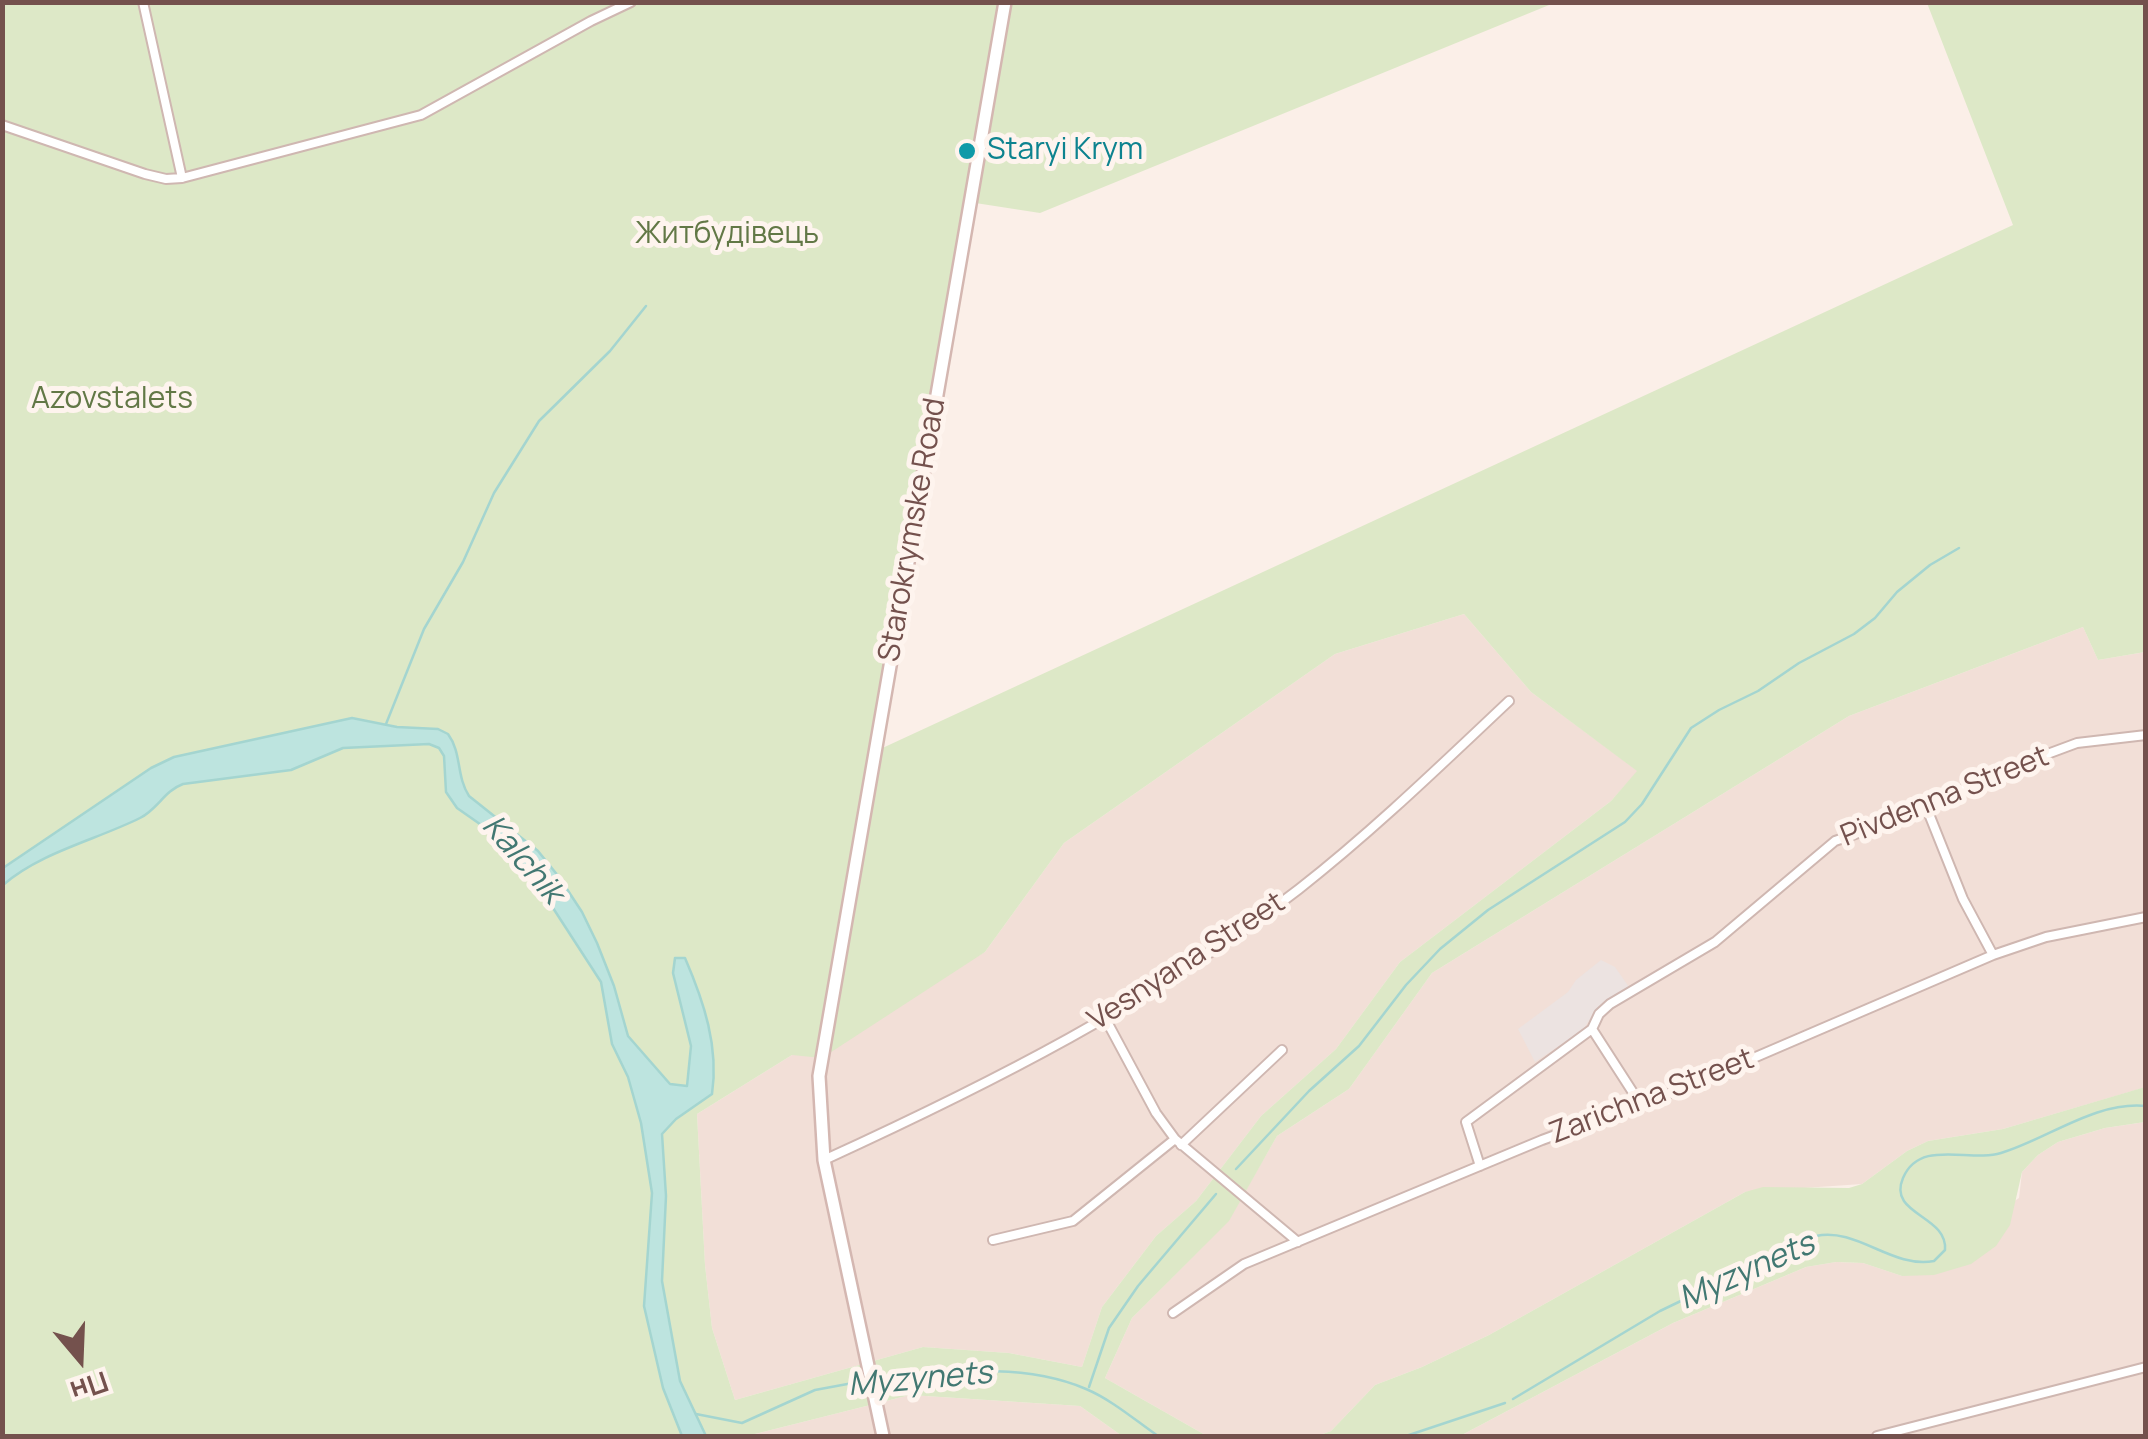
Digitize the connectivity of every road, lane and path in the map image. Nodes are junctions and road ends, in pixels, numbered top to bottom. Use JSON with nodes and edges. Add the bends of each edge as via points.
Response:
{"nodes":[{"id":1,"x":143,"y":2,"type":"edge"},
{"id":2,"x":632,"y":2,"type":"edge"},
{"id":3,"x":1005,"y":2,"type":"edge"},
{"id":4,"x":2,"y":125,"type":"edge"},
{"id":5,"x":182,"y":178,"type":"junction"},
{"id":6,"x":1508,"y":702,"type":"dead end"},
{"id":7,"x":2146,"y":735,"type":"edge"},
{"id":8,"x":1927,"y":809,"type":"junction"},
{"id":9,"x":2146,"y":917,"type":"edge"},
{"id":10,"x":1993,"y":956,"type":"junction"},
{"id":11,"x":1104,"y":1018,"type":"junction"},
{"id":12,"x":1592,"y":1029,"type":"junction"},
{"id":13,"x":1282,"y":1050,"type":"dead end"},
{"id":14,"x":1641,"y":1105,"type":"junction"},
{"id":15,"x":1178,"y":1142,"type":"junction"},
{"id":16,"x":824,"y":1160,"type":"junction"},
{"id":17,"x":1480,"y":1166,"type":"junction"},
{"id":18,"x":993,"y":1240,"type":"dead end"},
{"id":19,"x":1298,"y":1242,"type":"junction"},
{"id":20,"x":1172,"y":1313,"type":"dead end"},
{"id":21,"x":2146,"y":1367,"type":"edge"},
{"id":22,"x":1921,"y":1424,"type":"junction"},
{"id":23,"x":883,"y":1436,"type":"edge"},
{"id":24,"x":1878,"y":1436,"type":"edge"},
{"id":25,"x":1924,"y":1436,"type":"edge"}],
"edges":[{"from":1,"to":5,"type":"street"},
{"from":2,"to":5,"type":"street","via":[[421,115]]},
{"from":3,"to":16,"type":"street","name":"Starokrymske Road","via":[[822,1058]]},
{"from":4,"to":5,"type":"street","via":[[145,174]]},
{"from":6,"to":11,"type":"street","name":"Vesnyana Street","via":[[1298,890]]},
{"from":7,"to":8,"type":"street","name":"Pivdenna Street","via":[[2076,743],[1983,778]]},
{"from":8,"to":10,"type":"street"},
{"from":8,"to":12,"type":"street","name":"Pivdenna Street","via":[[1835,840],[1727,934],[1610,1004]]},
{"from":9,"to":10,"type":"street","name":"Zarichna Street"},
{"from":10,"to":14,"type":"street","name":"Zarichna Street"},
{"from":11,"to":15,"type":"street"},
{"from":11,"to":16,"type":"street","name":"Vesnyana Street","via":[[961,1097]]},
{"from":12,"to":14,"type":"street"},
{"from":12,"to":17,"type":"street","name":"Pivdenna Street","via":[[1466,1122]]},
{"from":13,"to":15,"type":"street"},
{"from":14,"to":17,"type":"street","name":"Zarichna Street"},
{"from":15,"to":18,"type":"street","via":[[1073,1221]]},
{"from":15,"to":19,"type":"street"},
{"from":16,"to":23,"type":"street","name":"Starokrymske Road"},
{"from":17,"to":19,"type":"street","name":"Zarichna Street"},
{"from":19,"to":20,"type":"street","name":"Zarichna Street","via":[[1244,1264]]},
{"from":21,"to":22,"type":"street"},
{"from":22,"to":24,"type":"street"},
{"from":22,"to":25,"type":"street"}]}
